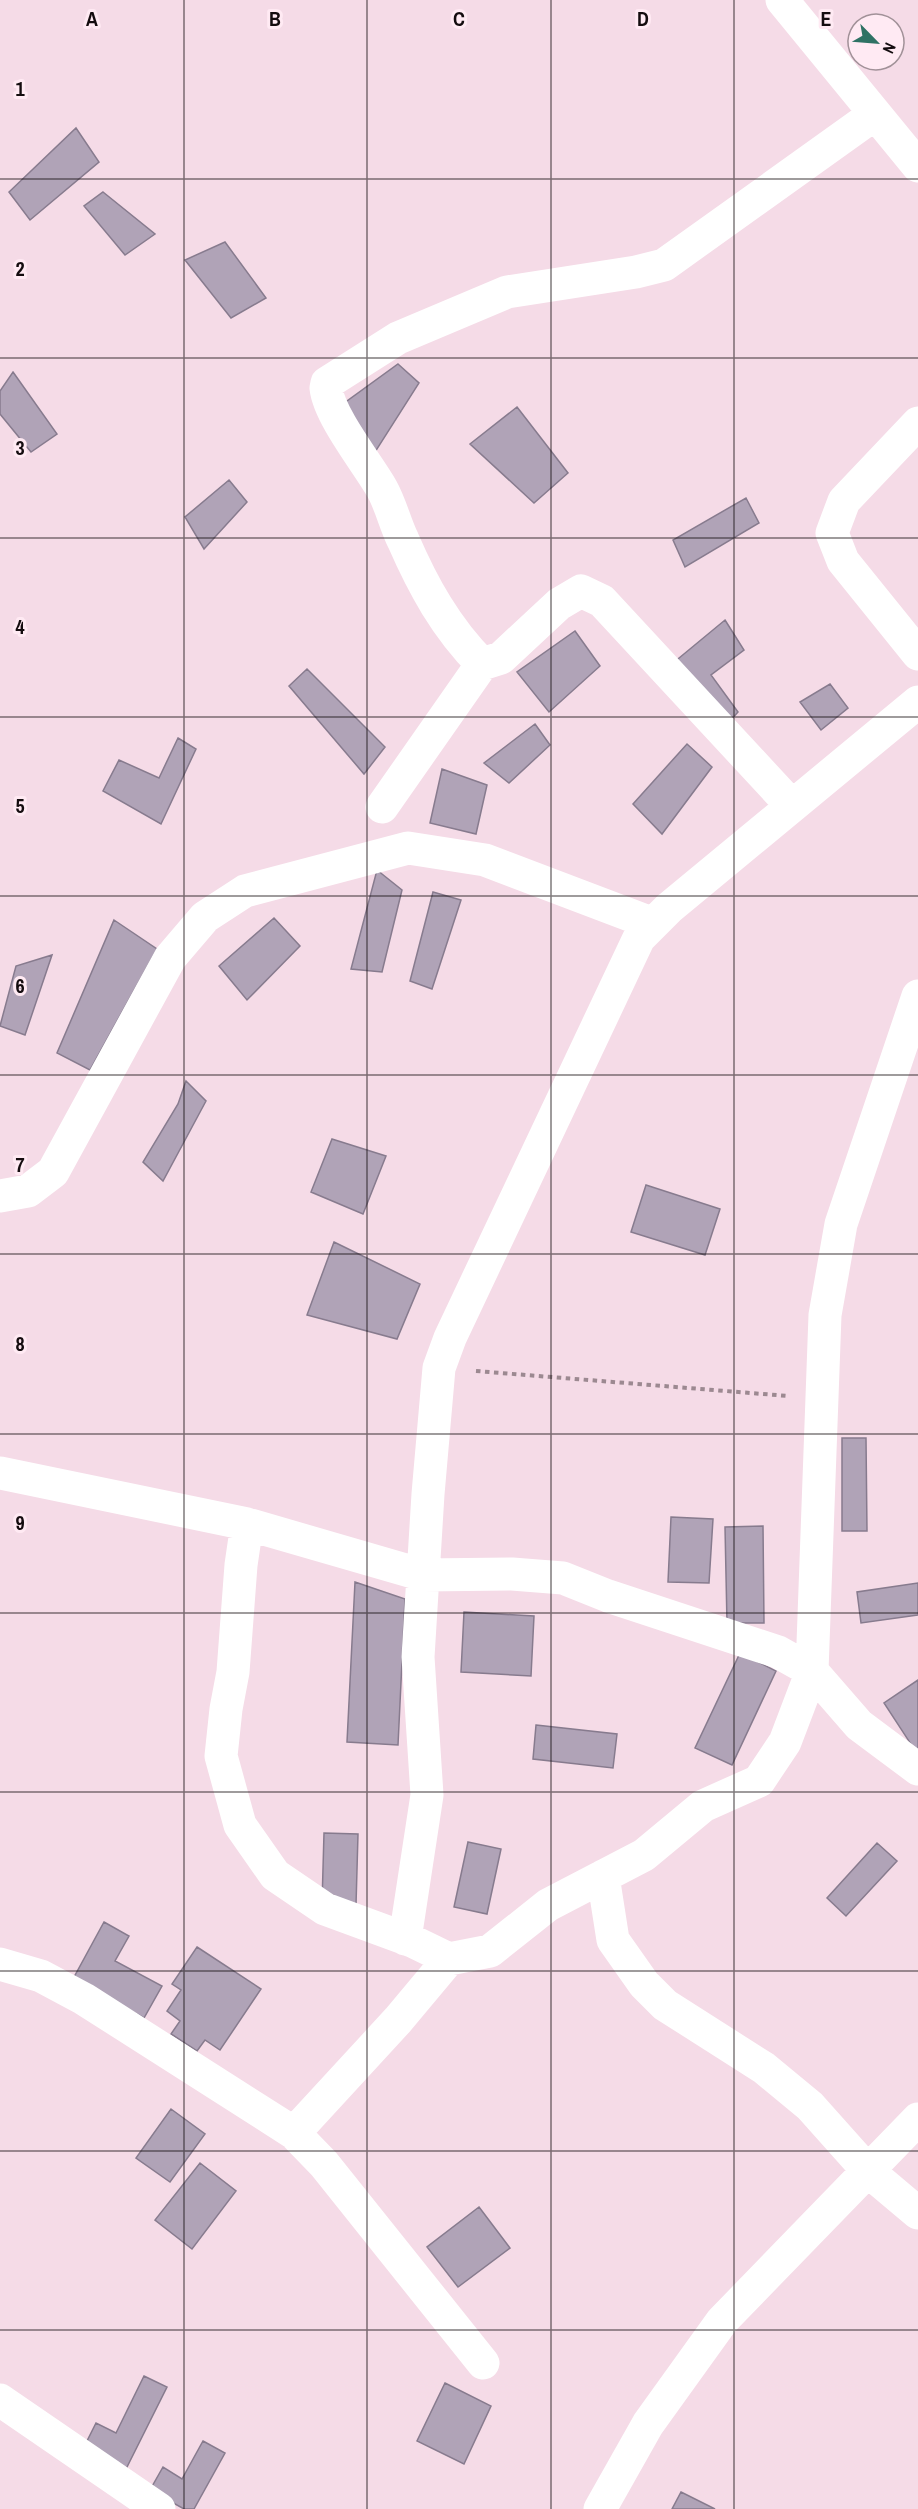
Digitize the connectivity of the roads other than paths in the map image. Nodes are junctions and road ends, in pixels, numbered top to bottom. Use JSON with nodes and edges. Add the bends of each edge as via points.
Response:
{"nodes":[{"id":1,"x":782,"y":0,"type":"edge"},
{"id":2,"x":874,"y":114,"type":"junction"},
{"id":3,"x":918,"y":166,"type":"edge"},
{"id":4,"x":918,"y":423,"type":"edge"},
{"id":5,"x":918,"y":654,"type":"edge"},
{"id":6,"x":482,"y":664,"type":"junction"},
{"id":7,"x":918,"y":702,"type":"edge"},
{"id":8,"x":792,"y":806,"type":"junction"},
{"id":9,"x":382,"y":807,"type":"dead end"},
{"id":10,"x":651,"y":923,"type":"junction"},
{"id":11,"x":918,"y":996,"type":"edge"},
{"id":12,"x":0,"y":1196,"type":"edge"},
{"id":13,"x":0,"y":1473,"type":"edge"},
{"id":14,"x":247,"y":1524,"type":"junction"},
{"id":15,"x":423,"y":1575,"type":"junction"},
{"id":16,"x":812,"y":1671,"type":"junction"},
{"id":17,"x":918,"y":1769,"type":"edge"},
{"id":18,"x":603,"y":1876,"type":"junction"},
{"id":19,"x":405,"y":1939,"type":"junction"},
{"id":20,"x":449,"y":1959,"type":"junction"},
{"id":21,"x":0,"y":1964,"type":"edge"},
{"id":22,"x":918,"y":2119,"type":"edge"},
{"id":23,"x":294,"y":2133,"type":"junction"},
{"id":24,"x":868,"y":2170,"type":"junction"},
{"id":25,"x":918,"y":2213,"type":"edge"},
{"id":26,"x":483,"y":2363,"type":"dead end"},
{"id":27,"x":0,"y":2400,"type":"edge"},
{"id":28,"x":159,"y":2509,"type":"edge"},
{"id":29,"x":600,"y":2509,"type":"edge"}],
"edges":[{"from":1,"to":2,"type":"street"},
{"from":2,"to":3,"type":"street"},
{"from":2,"to":6,"type":"street","via":[[664,265],[507,292],[398,338],[327,382],[327,394],[343,428],[383,490],[430,599]]},
{"from":4,"to":5,"type":"street","via":[[844,501],[831,532],[843,561]]},
{"from":6,"to":8,"type":"street","via":[[501,658],[559,604],[581,591],[602,601]]},
{"from":6,"to":9,"type":"street"},
{"from":7,"to":8,"type":"street"},
{"from":8,"to":10,"type":"street"},
{"from":10,"to":12,"type":"street","via":[[485,860],[408,848],[245,891],[205,917],[170,958],[53,1172],[28,1191]]},
{"from":10,"to":15,"type":"street","via":[[639,938],[439,1368]]},
{"from":11,"to":16,"type":"street","via":[[841,1224],[825,1315]]},
{"from":13,"to":14,"type":"street"},
{"from":14,"to":15,"type":"street"},
{"from":14,"to":19,"type":"street","via":[[221,1756],[240,1825],[275,1875],[325,1909]]},
{"from":15,"to":16,"type":"street","via":[[563,1578],[778,1652]]},
{"from":15,"to":19,"type":"street","via":[[418,1657],[427,1795]]},
{"from":16,"to":17,"type":"street","via":[[859,1725]]},
{"from":16,"to":18,"type":"street","via":[[784,1742],[759,1781],[703,1806],[644,1855]]},
{"from":18,"to":20,"type":"street","via":[[548,1905],[490,1951]]},
{"from":18,"to":24,"type":"street","via":[[613,1940],[644,1984],[665,2005],[764,2068],[810,2106]]},
{"from":19,"to":20,"type":"street"},
{"from":20,"to":23,"type":"street"},
{"from":21,"to":23,"type":"street","via":[[41,1976],[84,1999]]},
{"from":22,"to":24,"type":"street"},
{"from":23,"to":26,"type":"street","via":[[324,2164]]},
{"from":24,"to":25,"type":"street"},
{"from":24,"to":29,"type":"street","via":[[722,2322],[648,2424]]},
{"from":27,"to":28,"type":"street"}]}
